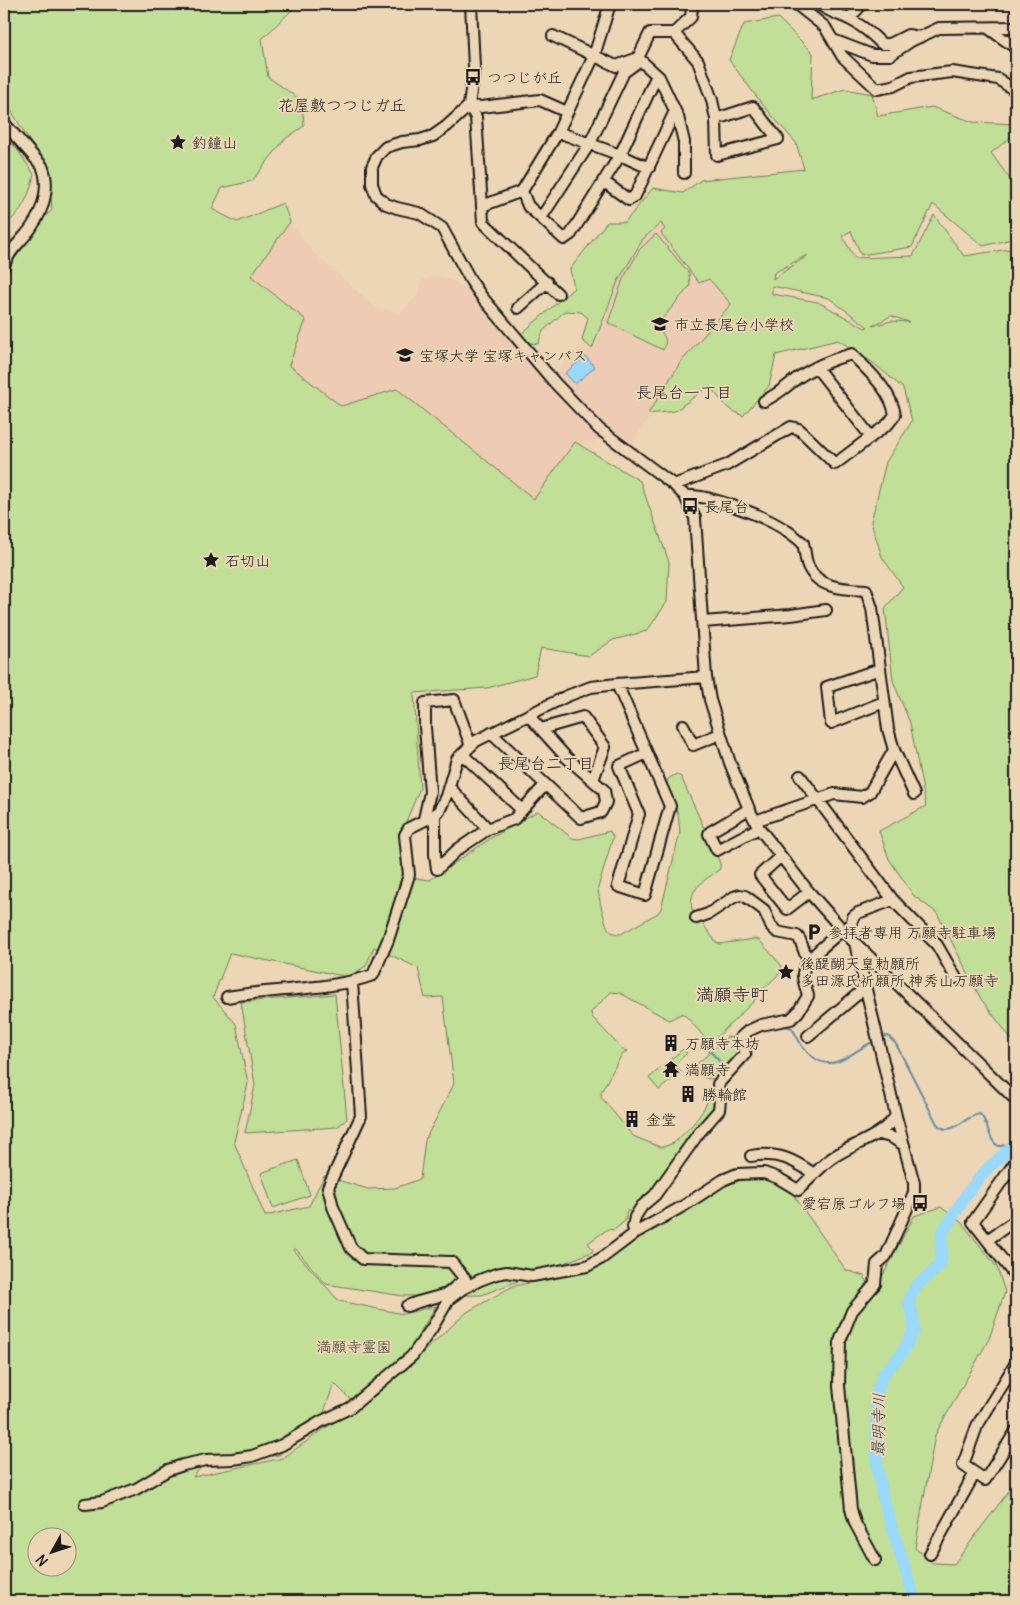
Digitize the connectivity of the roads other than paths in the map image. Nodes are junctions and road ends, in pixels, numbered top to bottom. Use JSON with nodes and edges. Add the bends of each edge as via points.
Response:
{"nodes":[{"id":1,"x":472,"y":4,"type":"edge"},
{"id":2,"x":610,"y":4,"type":"edge"},
{"id":3,"x":694,"y":4,"type":"edge"},
{"id":4,"x":796,"y":4,"type":"edge"},
{"id":5,"x":819,"y":4,"type":"edge"},
{"id":6,"x":862,"y":4,"type":"edge"},
{"id":7,"x":849,"y":19,"type":"junction"},
{"id":8,"x":1016,"y":27,"type":"edge"},
{"id":9,"x":988,"y":28,"type":"junction"},
{"id":10,"x":674,"y":33,"type":"junction"},
{"id":11,"x":553,"y":36,"type":"dead end"},
{"id":12,"x":920,"y":37,"type":"junction"},
{"id":13,"x":833,"y":40,"type":"junction"},
{"id":14,"x":1016,"y":48,"type":"edge"},
{"id":15,"x":594,"y":56,"type":"junction"},
{"id":16,"x":638,"y":58,"type":"junction"},
{"id":17,"x":657,"y":76,"type":"junction"},
{"id":18,"x":1016,"y":91,"type":"edge"},
{"id":19,"x":468,"y":106,"type":"junction"},
{"id":20,"x":675,"y":111,"type":"junction"},
{"id":21,"x":567,"y":112,"type":"junction"},
{"id":22,"x":716,"y":119,"type":"junction"},
{"id":23,"x":4,"y":123,"type":"edge"},
{"id":24,"x":558,"y":132,"type":"junction"},
{"id":25,"x":590,"y":143,"type":"junction"},
{"id":26,"x":620,"y":155,"type":"junction"},
{"id":27,"x":649,"y":168,"type":"junction"},
{"id":28,"x":684,"y":174,"type":"dead end"},
{"id":29,"x":603,"y":181,"type":"junction"},
{"id":30,"x":522,"y":191,"type":"junction"},
{"id":31,"x":482,"y":206,"type":"junction"},
{"id":32,"x":541,"y":218,"type":"junction"},
{"id":33,"x":4,"y":266,"type":"edge"},
{"id":34,"x":547,"y":282,"type":"junction"},
{"id":35,"x":558,"y":294,"type":"dead end"},
{"id":36,"x":518,"y":308,"type":"dead end"},
{"id":37,"x":816,"y":367,"type":"junction"},
{"id":38,"x":764,"y":401,"type":"dead end"},
{"id":39,"x":871,"y":437,"type":"junction"},
{"id":40,"x":674,"y":485,"type":"junction"},
{"id":41,"x":685,"y":496,"type":"junction"},
{"id":42,"x":826,"y":610,"type":"dead end"},
{"id":43,"x":703,"y":622,"type":"junction"},
{"id":44,"x":880,"y":669,"type":"junction"},
{"id":45,"x":706,"y":677,"type":"junction"},
{"id":46,"x":617,"y":684,"type":"junction"},
{"id":47,"x":884,"y":702,"type":"junction"},
{"id":48,"x":528,"y":715,"type":"junction"},
{"id":49,"x":683,"y":725,"type":"dead end"},
{"id":50,"x":541,"y":729,"type":"junction"},
{"id":51,"x":491,"y":734,"type":"junction"},
{"id":52,"x":720,"y":734,"type":"junction"},
{"id":53,"x":471,"y":746,"type":"junction"},
{"id":54,"x":894,"y":750,"type":"junction"},
{"id":55,"x":647,"y":753,"type":"junction"},
{"id":56,"x":462,"y":754,"type":"junction"},
{"id":57,"x":800,"y":776,"type":"dead end"},
{"id":58,"x":593,"y":780,"type":"junction"},
{"id":59,"x":545,"y":785,"type":"junction"},
{"id":60,"x":449,"y":787,"type":"junction"},
{"id":61,"x":914,"y":794,"type":"dead end"},
{"id":62,"x":817,"y":800,"type":"junction"},
{"id":63,"x":749,"y":809,"type":"junction"},
{"id":64,"x":522,"y":810,"type":"junction"},
{"id":65,"x":435,"y":815,"type":"junction"},
{"id":66,"x":424,"y":819,"type":"junction"},
{"id":67,"x":757,"y":825,"type":"junction"},
{"id":68,"x":488,"y":829,"type":"junction"},
{"id":69,"x":781,"y":856,"type":"junction"},
{"id":70,"x":809,"y":892,"type":"junction"},
{"id":71,"x":893,"y":900,"type":"junction"},
{"id":72,"x":696,"y":918,"type":"dead end"},
{"id":73,"x":848,"y":936,"type":"junction"},
{"id":74,"x":808,"y":961,"type":"junction"},
{"id":75,"x":956,"y":978,"type":"dead end"},
{"id":76,"x":352,"y":982,"type":"junction"},
{"id":77,"x":865,"y":988,"type":"junction"},
{"id":78,"x":227,"y":997,"type":"dead end"},
{"id":79,"x":808,"y":1036,"type":"dead end"},
{"id":80,"x":1016,"y":1100,"type":"edge"},
{"id":81,"x":896,"y":1116,"type":"junction"},
{"id":82,"x":878,"y":1134,"type":"junction"},
{"id":83,"x":904,"y":1145,"type":"junction"},
{"id":84,"x":751,"y":1156,"type":"dead end"},
{"id":85,"x":1016,"y":1161,"type":"edge"},
{"id":86,"x":814,"y":1174,"type":"junction"},
{"id":87,"x":1016,"y":1220,"type":"edge"},
{"id":88,"x":635,"y":1232,"type":"junction"},
{"id":89,"x":987,"y":1240,"type":"junction"},
{"id":90,"x":1016,"y":1278,"type":"edge"},
{"id":91,"x":407,"y":1306,"type":"dead end"},
{"id":92,"x":1016,"y":1363,"type":"edge"},
{"id":93,"x":1016,"y":1431,"type":"edge"},
{"id":94,"x":976,"y":1474,"type":"junction"},
{"id":95,"x":85,"y":1504,"type":"dead end"},
{"id":96,"x":930,"y":1554,"type":"dead end"},
{"id":97,"x":875,"y":1560,"type":"dead end"}],
"edges":[{"from":1,"to":19,"type":"street","via":[[474,67]]},
{"from":2,"to":15,"type":"street"},
{"from":3,"to":10,"type":"street","via":[[691,17]]},
{"from":4,"to":13,"type":"street","via":[[825,27]]},
{"from":5,"to":7,"type":"street"},
{"from":6,"to":7,"type":"street"},
{"from":7,"to":12,"type":"street","via":[[869,30],[882,44],[890,44],[908,35]]},
{"from":8,"to":9,"type":"street"},
{"from":9,"to":12,"type":"street","via":[[939,28]]},
{"from":9,"to":14,"type":"street"},
{"from":10,"to":16,"type":"street","via":[[650,33]]},
{"from":10,"to":22,"type":"street","via":[[698,61]]},
{"from":11,"to":15,"type":"street"},
{"from":12,"to":13,"type":"street","via":[[890,55],[872,56]]},
{"from":13,"to":18,"type":"street","via":[[842,56],[877,89],[911,78],[952,72],[998,79]]},
{"from":15,"to":16,"type":"street","via":[[616,66]]},
{"from":15,"to":21,"type":"street"},
{"from":16,"to":17,"type":"street"},
{"from":16,"to":25,"type":"street","via":[[624,72]]},
{"from":17,"to":20,"type":"street"},
{"from":17,"to":26,"type":"street"},
{"from":19,"to":21,"type":"street","via":[[540,100]]},
{"from":19,"to":31,"type":"street","via":[[476,117]]},
{"from":19,"to":40,"type":"street","via":[[433,136],[386,147],[372,167],[376,195],[386,204],[419,213],[442,228],[482,297],[555,383],[599,429]]},
{"from":20,"to":27,"type":"street"},
{"from":20,"to":28,"type":"street","via":[[684,142]]},
{"from":21,"to":24,"type":"street"},
{"from":22,"to":22,"type":"street","via":[[717,155],[778,139],[753,106]]},
{"from":23,"to":33,"type":"street","via":[[42,166],[47,187],[43,206],[32,227]]},
{"from":24,"to":25,"type":"street"},
{"from":24,"to":30,"type":"street"},
{"from":25,"to":26,"type":"street"},
{"from":25,"to":32,"type":"street"},
{"from":26,"to":27,"type":"street"},
{"from":26,"to":29,"type":"street"},
{"from":27,"to":29,"type":"street","via":[[635,196],[629,200]]},
{"from":29,"to":32,"type":"street","via":[[571,234],[564,239]]},
{"from":30,"to":31,"type":"street"},
{"from":30,"to":32,"type":"street","via":[[528,206]]},
{"from":31,"to":34,"type":"street","via":[[483,222]]},
{"from":34,"to":35,"type":"street"},
{"from":34,"to":36,"type":"street"},
{"from":37,"to":38,"type":"street"},
{"from":37,"to":39,"type":"street"},
{"from":37,"to":39,"type":"street","via":[[852,354],[884,388],[895,415]]},
{"from":39,"to":40,"type":"street","via":[[834,464],[799,428],[791,427],[727,465]]},
{"from":40,"to":41,"type":"street"},
{"from":41,"to":43,"type":"street","via":[[695,518]]},
{"from":41,"to":44,"type":"street","via":[[694,495],[735,506],[783,528],[804,543],[808,566],[818,580],[834,588],[866,590],[872,608]]},
{"from":42,"to":43,"type":"street"},
{"from":43,"to":45,"type":"street"},
{"from":44,"to":47,"type":"street"},
{"from":44,"to":47,"type":"street","via":[[827,687],[831,723]]},
{"from":45,"to":46,"type":"street"},
{"from":45,"to":52,"type":"street"},
{"from":46,"to":48,"type":"street","via":[[591,687]]},
{"from":46,"to":55,"type":"street"},
{"from":47,"to":54,"type":"street"},
{"from":48,"to":50,"type":"street"},
{"from":48,"to":51,"type":"street"},
{"from":49,"to":52,"type":"street","via":[[693,745]]},
{"from":50,"to":58,"type":"street"},
{"from":50,"to":58,"type":"street","via":[[582,717],[605,747]]},
{"from":51,"to":53,"type":"street"},
{"from":51,"to":59,"type":"street"},
{"from":52,"to":63,"type":"street"},
{"from":53,"to":56,"type":"street"},
{"from":53,"to":66,"type":"street","via":[[454,700],[425,703],[430,792]]},
{"from":54,"to":61,"type":"street"},
{"from":54,"to":62,"type":"street","via":[[870,792],[862,797],[834,794]]},
{"from":55,"to":55,"type":"street","via":[[670,806],[645,895],[618,886],[639,814],[619,766]]},
{"from":56,"to":60,"type":"street"},
{"from":56,"to":64,"type":"street"},
{"from":57,"to":62,"type":"street"},
{"from":58,"to":59,"type":"street","via":[[604,790],[606,802],[601,812],[581,818]]},
{"from":59,"to":64,"type":"street"},
{"from":60,"to":65,"type":"street"},
{"from":60,"to":68,"type":"street"},
{"from":62,"to":67,"type":"street"},
{"from":62,"to":71,"type":"street"},
{"from":63,"to":67,"type":"street"},
{"from":63,"to":67,"type":"street","via":[[710,832],[717,850]]},
{"from":64,"to":68,"type":"street","via":[[514,820]]},
{"from":65,"to":66,"type":"street"},
{"from":65,"to":68,"type":"street","via":[[437,869]]},
{"from":66,"to":76,"type":"street","via":[[409,828],[406,835],[409,875],[373,975]]},
{"from":67,"to":69,"type":"street"},
{"from":69,"to":70,"type":"street"},
{"from":69,"to":70,"type":"street","via":[[760,875],[787,909]]},
{"from":70,"to":73,"type":"street"},
{"from":71,"to":73,"type":"street","via":[[853,917]]},
{"from":71,"to":75,"type":"street","via":[[937,945]]},
{"from":72,"to":74,"type":"street","via":[[734,897],[745,896],[764,910],[777,932],[797,936]]},
{"from":73,"to":74,"type":"street"},
{"from":73,"to":77,"type":"street"},
{"from":73,"to":80,"type":"street"},
{"from":74,"to":88,"type":"street","via":[[803,970],[807,999],[791,1019],[761,1025],[740,1038],[745,1054],[718,1084],[719,1110],[655,1195],[642,1206],[635,1217]]},
{"from":76,"to":78,"type":"street"},
{"from":76,"to":91,"type":"street","via":[[361,1116],[328,1187],[333,1207],[351,1248],[364,1259],[451,1262],[465,1278],[447,1294]]},
{"from":77,"to":79,"type":"street"},
{"from":77,"to":81,"type":"street"},
{"from":81,"to":82,"type":"street"},
{"from":81,"to":83,"type":"street"},
{"from":82,"to":83,"type":"street"},
{"from":82,"to":86,"type":"street","via":[[833,1157]]},
{"from":83,"to":97,"type":"street","via":[[914,1192],[886,1256],[877,1264],[874,1284],[852,1310],[840,1342],[839,1386],[851,1510]]},
{"from":84,"to":86,"type":"street","via":[[771,1154]]},
{"from":85,"to":89,"type":"street","via":[[973,1222]]},
{"from":86,"to":88,"type":"street","via":[[798,1190],[764,1173],[737,1174]]},
{"from":87,"to":89,"type":"street"},
{"from":88,"to":95,"type":"street","via":[[587,1266],[532,1276],[507,1272],[496,1274],[462,1289],[449,1299],[412,1356],[350,1408],[282,1445],[252,1456],[183,1465],[136,1489],[102,1502]]},
{"from":89,"to":90,"type":"street"},
{"from":92,"to":94,"type":"street","via":[[977,1426],[963,1466]]},
{"from":93,"to":94,"type":"street","via":[[985,1480]]},
{"from":94,"to":96,"type":"street"}]}
